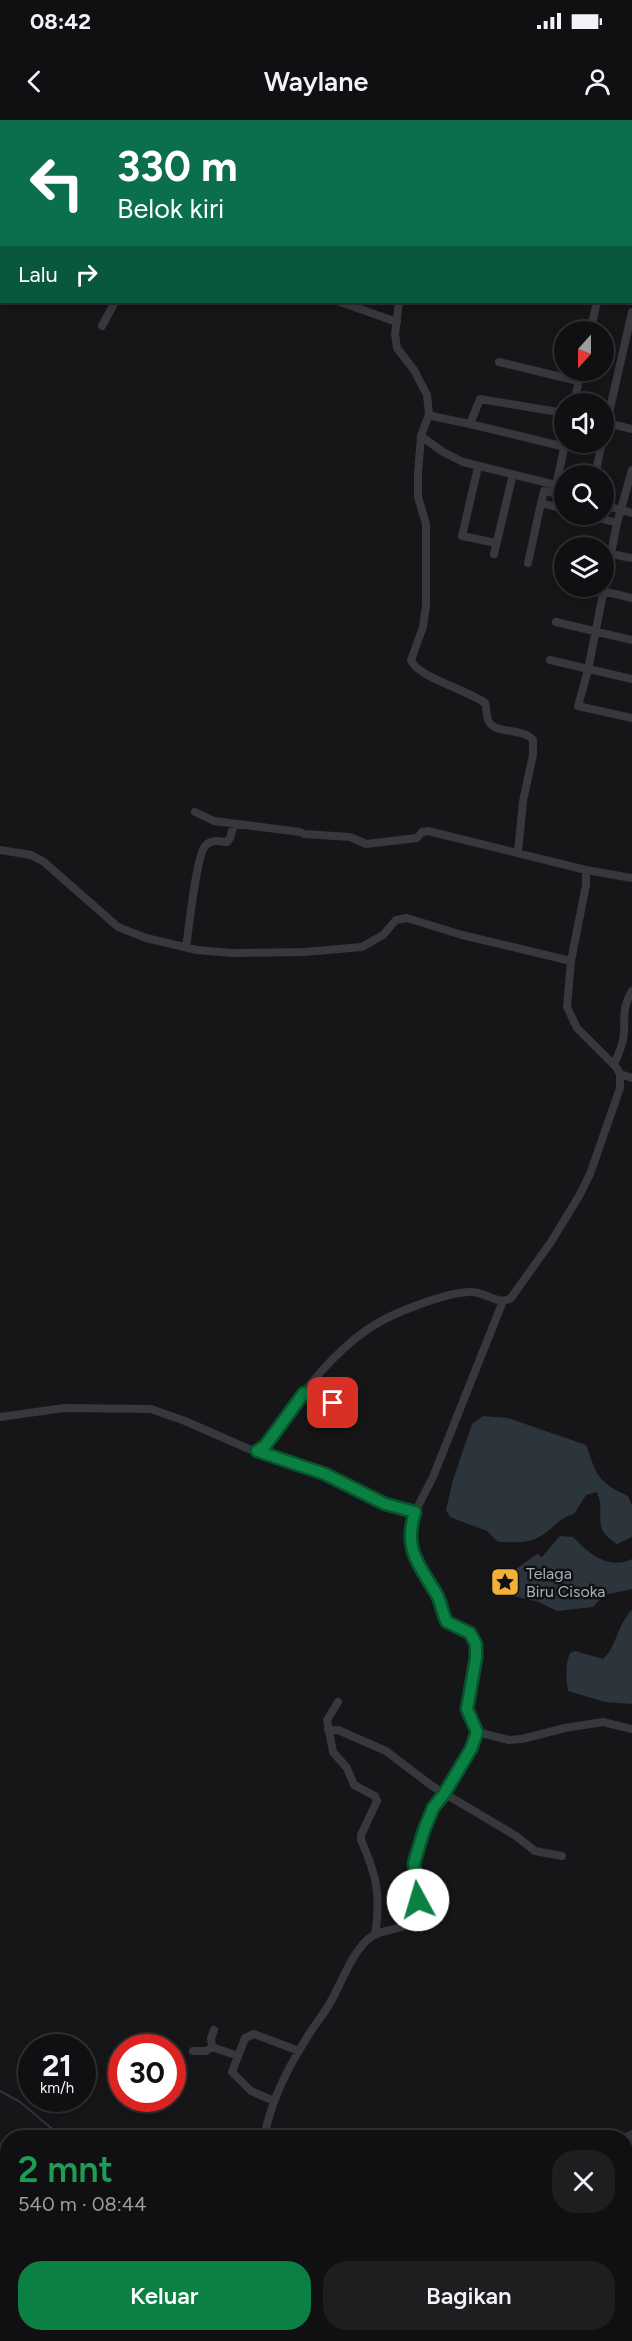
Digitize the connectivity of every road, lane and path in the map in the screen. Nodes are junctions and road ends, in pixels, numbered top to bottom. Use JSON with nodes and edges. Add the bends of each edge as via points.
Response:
{"nodes":[{"id":1,"x":114,"y":303,"type":"edge"},
{"id":2,"x":343,"y":303,"type":"edge"},
{"id":3,"x":399,"y":303,"type":"edge"},
{"id":4,"x":597,"y":303,"type":"edge"},
{"id":5,"x":632,"y":312,"type":"edge"},
{"id":6,"x":397,"y":321,"type":"junction"},
{"id":7,"x":593,"y":321,"type":"edge"},
{"id":8,"x":102,"y":326,"type":"dead end"},
{"id":9,"x":499,"y":362,"type":"dead end"},
{"id":10,"x":554,"y":375,"type":"edge"},
{"id":11,"x":578,"y":381,"type":"edge"},
{"id":12,"x":576,"y":393,"type":"edge"},
{"id":13,"x":612,"y":393,"type":"edge"},
{"id":14,"x":554,"y":411,"type":"edge"},
{"id":15,"x":429,"y":414,"type":"junction"},
{"id":16,"x":470,"y":424,"type":"junction"},
{"id":17,"x":614,"y":424,"type":"edge"},
{"id":18,"x":632,"y":429,"type":"edge"},
{"id":19,"x":421,"y":436,"type":"junction"},
{"id":20,"x":554,"y":443,"type":"edge"},
{"id":21,"x":478,"y":466,"type":"junction"},
{"id":22,"x":632,"y":470,"type":"edge"},
{"id":23,"x":513,"y":474,"type":"junction"},
{"id":24,"x":554,"y":489,"type":"edge"},
{"id":25,"x":554,"y":491,"type":"edge"},
{"id":26,"x":542,"y":503,"type":"junction"},
{"id":27,"x":554,"y":506,"type":"edge"},
{"id":28,"x":614,"y":508,"type":"edge"},
{"id":29,"x":621,"y":510,"type":"junction"},
{"id":30,"x":632,"y":513,"type":"edge"},
{"id":31,"x":614,"y":521,"type":"edge"},
{"id":32,"x":617,"y":522,"type":"junction"},
{"id":33,"x":614,"y":538,"type":"edge"},
{"id":34,"x":496,"y":543,"type":"junction"},
{"id":35,"x":494,"y":554,"type":"dead end"},
{"id":36,"x":614,"y":555,"type":"edge"},
{"id":37,"x":632,"y":558,"type":"edge"},
{"id":38,"x":528,"y":563,"type":"dead end"},
{"id":39,"x":614,"y":594,"type":"edge"},
{"id":40,"x":602,"y":597,"type":"edge"},
{"id":41,"x":632,"y":598,"type":"edge"},
{"id":42,"x":556,"y":622,"type":"dead end"},
{"id":43,"x":595,"y":631,"type":"junction"},
{"id":44,"x":632,"y":640,"type":"edge"},
{"id":45,"x":550,"y":660,"type":"dead end"},
{"id":46,"x":588,"y":670,"type":"junction"},
{"id":47,"x":632,"y":679,"type":"edge"},
{"id":48,"x":632,"y":718,"type":"edge"},
{"id":49,"x":195,"y":812,"type":"dead end"},
{"id":50,"x":234,"y":824,"type":"junction"},
{"id":51,"x":0,"y":850,"type":"edge"},
{"id":52,"x":518,"y":852,"type":"junction"},
{"id":53,"x":586,"y":870,"type":"junction"},
{"id":54,"x":632,"y":878,"type":"edge"},
{"id":55,"x":186,"y":947,"type":"junction"},
{"id":56,"x":571,"y":961,"type":"junction"},
{"id":57,"x":632,"y":991,"type":"edge"},
{"id":58,"x":614,"y":1065,"type":"junction"},
{"id":59,"x":620,"y":1074,"type":"junction"},
{"id":60,"x":632,"y":1078,"type":"edge"},
{"id":61,"x":503,"y":1301,"type":"junction"},
{"id":62,"x":304,"y":1393,"type":"junction"},
{"id":63,"x":341,"y":1405,"type":"dead end"},
{"id":64,"x":0,"y":1417,"type":"edge"},
{"id":65,"x":257,"y":1451,"type":"junction"},
{"id":66,"x":415,"y":1512,"type":"junction"},
{"id":67,"x":338,"y":1702,"type":"dead end"},
{"id":68,"x":632,"y":1729,"type":"edge"},
{"id":69,"x":328,"y":1730,"type":"junction"},
{"id":70,"x":477,"y":1732,"type":"junction"},
{"id":71,"x":444,"y":1794,"type":"junction"},
{"id":72,"x":562,"y":1856,"type":"dead end"},
{"id":73,"x":375,"y":1935,"type":"junction"},
{"id":74,"x":214,"y":2030,"type":"dead end"},
{"id":75,"x":213,"y":2047,"type":"junction"},
{"id":76,"x":193,"y":2051,"type":"dead end"},
{"id":77,"x":299,"y":2051,"type":"junction"},
{"id":78,"x":238,"y":2056,"type":"junction"},
{"id":79,"x":274,"y":2101,"type":"junction"},
{"id":80,"x":265,"y":2130,"type":"edge"}],
"edges":[{"from":1,"to":8,"type":"street"},
{"from":2,"to":6,"type":"street"},
{"from":3,"to":6,"type":"street"},
{"from":4,"to":7,"type":"street"},
{"from":5,"to":13,"type":"street"},
{"from":6,"to":15,"type":"street","via":[[396,348],[427,395]]},
{"from":9,"to":10,"type":"street"},
{"from":11,"to":12,"type":"street"},
{"from":14,"to":16,"type":"street","via":[[480,399]]},
{"from":15,"to":16,"type":"street"},
{"from":15,"to":19,"type":"street"},
{"from":16,"to":20,"type":"street"},
{"from":17,"to":18,"type":"street"},
{"from":19,"to":21,"type":"street","via":[[462,462]]},
{"from":19,"to":52,"type":"street","via":[[418,496],[426,524],[426,606],[411,660],[416,670],[476,696],[485,704],[492,726],[525,734],[533,740]]},
{"from":21,"to":23,"type":"street"},
{"from":21,"to":34,"type":"street","via":[[462,536]]},
{"from":22,"to":29,"type":"street"},
{"from":23,"to":24,"type":"street"},
{"from":23,"to":34,"type":"street"},
{"from":25,"to":26,"type":"street","via":[[544,491]]},
{"from":26,"to":27,"type":"street"},
{"from":26,"to":38,"type":"street"},
{"from":28,"to":29,"type":"street"},
{"from":29,"to":30,"type":"street"},
{"from":29,"to":32,"type":"street"},
{"from":31,"to":32,"type":"street"},
{"from":32,"to":33,"type":"street"},
{"from":34,"to":35,"type":"street"},
{"from":36,"to":37,"type":"street"},
{"from":39,"to":41,"type":"street"},
{"from":40,"to":43,"type":"street"},
{"from":42,"to":43,"type":"street"},
{"from":43,"to":44,"type":"street"},
{"from":43,"to":46,"type":"street"},
{"from":45,"to":46,"type":"street"},
{"from":46,"to":47,"type":"street"},
{"from":46,"to":48,"type":"street","via":[[578,706]]},
{"from":49,"to":50,"type":"street","via":[[214,821]]},
{"from":50,"to":52,"type":"street","via":[[350,837],[366,844],[417,837],[428,831]]},
{"from":50,"to":55,"type":"street","via":[[227,842],[213,841],[204,847]]},
{"from":51,"to":55,"type":"street","via":[[44,861],[118,927]]},
{"from":52,"to":53,"type":"street"},
{"from":53,"to":54,"type":"street"},
{"from":53,"to":56,"type":"street"},
{"from":55,"to":56,"type":"street","via":[[233,953],[362,947],[384,935],[396,920],[407,918]]},
{"from":56,"to":58,"type":"street","via":[[568,1011],[578,1028]]},
{"from":57,"to":58,"type":"street"},
{"from":58,"to":59,"type":"street"},
{"from":59,"to":60,"type":"street"},
{"from":59,"to":61,"type":"street","via":[[620,1088],[607,1129],[579,1196],[520,1287]]},
{"from":61,"to":62,"type":"street","via":[[471,1292],[416,1306],[379,1322],[354,1340]]},
{"from":61,"to":66,"type":"street","via":[[434,1478]]},
{"from":62,"to":63,"type":"street"},
{"from":62,"to":65,"type":"street","via":[[265,1446]]},
{"from":64,"to":65,"type":"street","via":[[64,1408],[151,1409]]},
{"from":65,"to":66,"type":"street","via":[[325,1474],[385,1504]]},
{"from":66,"to":70,"type":"street","via":[[410,1539],[413,1555],[439,1598],[447,1622],[470,1633],[476,1644],[467,1709]]},
{"from":67,"to":69,"type":"street","via":[[327,1720]]},
{"from":68,"to":70,"type":"street","via":[[603,1722],[509,1740]]},
{"from":69,"to":71,"type":"street","via":[[338,1730],[386,1751]]},
{"from":69,"to":73,"type":"street","via":[[333,1752],[347,1768],[351,1781],[376,1799],[361,1840],[378,1883]]},
{"from":70,"to":71,"type":"street"},
{"from":71,"to":72,"type":"street","via":[[535,1851]]},
{"from":71,"to":73,"type":"street","via":[[433,1808],[414,1863],[418,1915],[404,1928]]},
{"from":73,"to":77,"type":"street","via":[[358,1950]]},
{"from":74,"to":75,"type":"street"},
{"from":75,"to":76,"type":"street"},
{"from":75,"to":78,"type":"street"},
{"from":77,"to":78,"type":"street","via":[[254,2034],[244,2038]]},
{"from":77,"to":79,"type":"street"},
{"from":78,"to":79,"type":"street","via":[[234,2075],[260,2096]]},
{"from":79,"to":80,"type":"street"}]}
